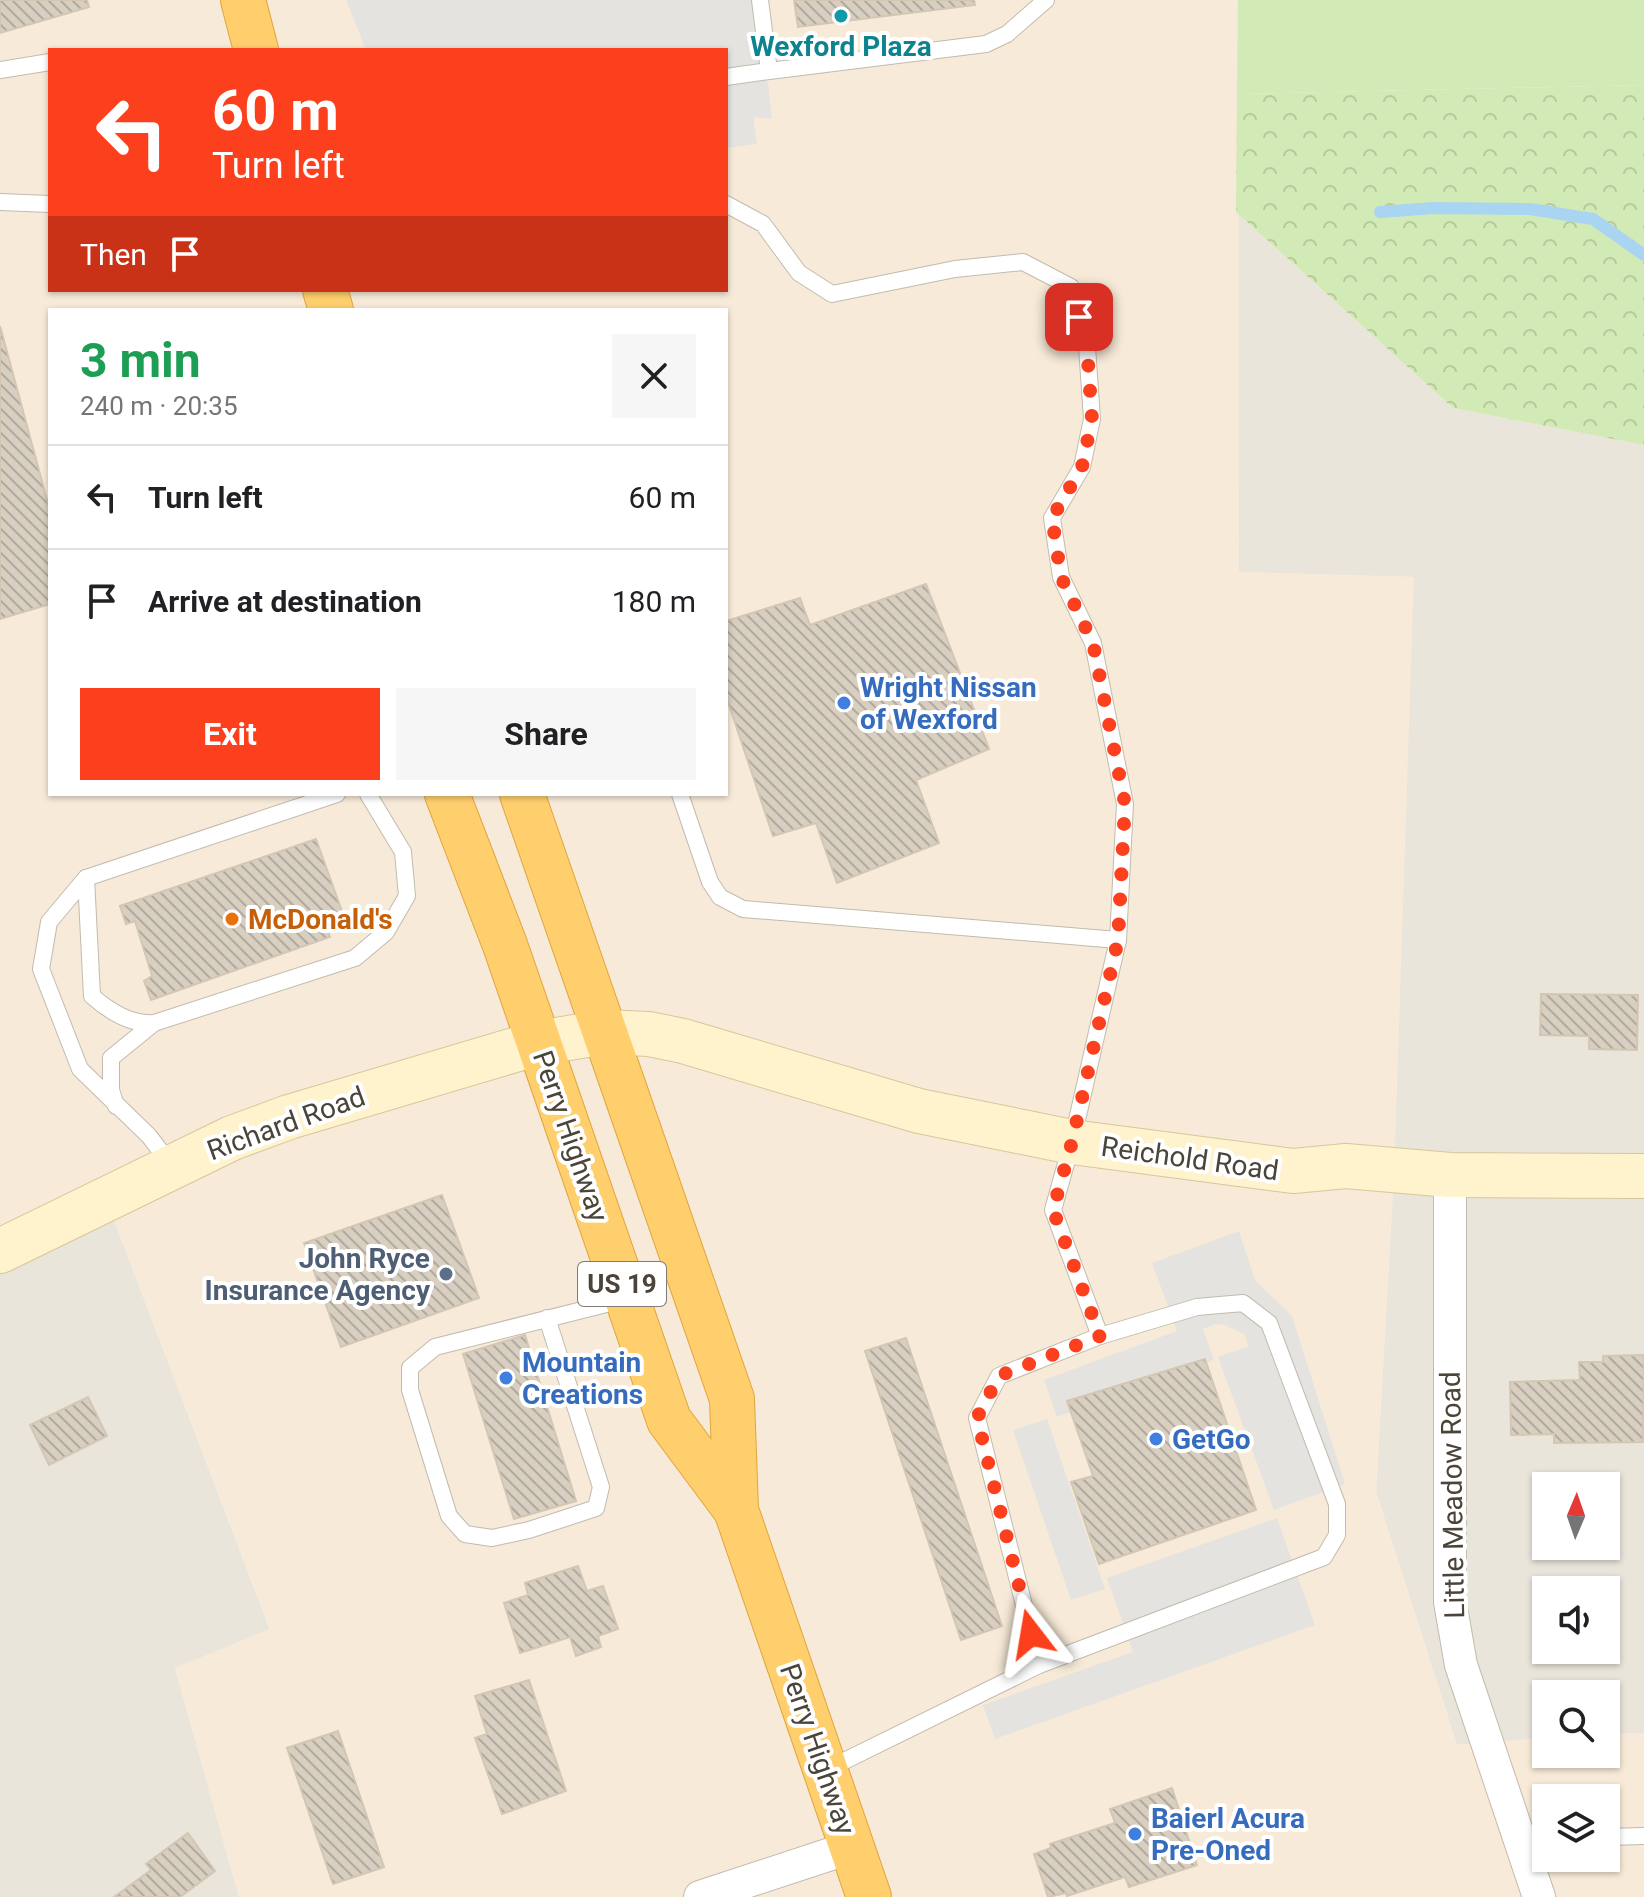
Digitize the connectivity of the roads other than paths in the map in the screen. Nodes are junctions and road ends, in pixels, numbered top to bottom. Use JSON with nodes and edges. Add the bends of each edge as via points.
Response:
{"nodes":[{"id":1,"x":243,"y":0,"type":"edge"},
{"id":2,"x":760,"y":0,"type":"edge"},
{"id":3,"x":1046,"y":0,"type":"edge"},
{"id":4,"x":255,"y":48,"type":"edge"},
{"id":5,"x":48,"y":62,"type":"edge"},
{"id":6,"x":0,"y":70,"type":"edge"},
{"id":7,"x":769,"y":71,"type":"junction"},
{"id":8,"x":728,"y":77,"type":"edge"},
{"id":9,"x":0,"y":202,"type":"edge"},
{"id":10,"x":48,"y":204,"type":"edge"},
{"id":11,"x":728,"y":205,"type":"edge"},
{"id":12,"x":331,"y":796,"type":"edge"},
{"id":13,"x":369,"y":796,"type":"edge"},
{"id":14,"x":448,"y":796,"type":"edge"},
{"id":15,"x":523,"y":796,"type":"edge"},
{"id":16,"x":681,"y":796,"type":"edge"},
{"id":17,"x":86,"y":878,"type":"junction"},
{"id":18,"x":1118,"y":940,"type":"junction"},
{"id":19,"x":154,"y":1023,"type":"junction"},
{"id":20,"x":605,"y":1032,"type":"junction"},
{"id":21,"x":538,"y":1043,"type":"junction"},
{"id":22,"x":117,"y":1107,"type":"junction"},
{"id":23,"x":1072,"y":1142,"type":"junction"},
{"id":24,"x":173,"y":1167,"type":"junction"},
{"id":25,"x":1450,"y":1175,"type":"junction"},
{"id":26,"x":1644,"y":1176,"type":"edge"},
{"id":27,"x":0,"y":1251,"type":"edge"},
{"id":28,"x":627,"y":1298,"type":"junction"},
{"id":29,"x":547,"y":1318,"type":"junction"},
{"id":30,"x":1100,"y":1336,"type":"junction"},
{"id":31,"x":736,"y":1510,"type":"junction"},
{"id":32,"x":1039,"y":1665,"type":"junction"},
{"id":33,"x":825,"y":1770,"type":"junction"},
{"id":34,"x":1644,"y":1836,"type":"edge"},
{"id":35,"x":1620,"y":1837,"type":"edge"},
{"id":36,"x":1532,"y":1838,"type":"edge"},
{"id":37,"x":852,"y":1847,"type":"junction"},
{"id":38,"x":1536,"y":1872,"type":"edge"},
{"id":39,"x":700,"y":1897,"type":"edge"},
{"id":40,"x":869,"y":1897,"type":"edge"},
{"id":41,"x":1539,"y":1897,"type":"edge"}],
"edges":[{"from":1,"to":4,"type":"highway"},
{"from":2,"to":7,"type":"lane"},
{"from":3,"to":7,"type":"lane","via":[[1007,34],[986,44]]},
{"from":5,"to":6,"type":"lane"},
{"from":7,"to":8,"type":"lane"},
{"from":9,"to":10,"type":"lane"},
{"from":11,"to":18,"type":"lane","via":[[763,224],[799,273],[832,294],[955,269],[1023,262],[1071,287],[1087,347],[1092,419],[1082,467],[1052,518],[1061,577],[1093,643],[1125,804]]},
{"from":12,"to":17,"type":"lane"},
{"from":13,"to":19,"type":"lane","via":[[403,852],[407,896],[386,932],[355,958]]},
{"from":14,"to":21,"type":"highway","name":"Perry Highway","number":"US 19"},
{"from":15,"to":20,"type":"highway","name":"Perry Highway","number":"US 19"},
{"from":16,"to":18,"type":"lane","via":[[710,882],[720,897],[743,909]]},
{"from":17,"to":19,"type":"lane","via":[[92,996],[112,1013]]},
{"from":17,"to":22,"type":"lane","via":[[49,922],[41,969],[80,1069]]},
{"from":18,"to":23,"type":"lane"},
{"from":19,"to":22,"type":"lane","via":[[111,1058]]},
{"from":20,"to":21,"type":"street","name":"Reichold Road"},
{"from":20,"to":23,"type":"street","name":"Reichold Road","via":[[683,1041],[919,1111]]},
{"from":20,"to":31,"type":"highway","name":"Perry Highway","number":"US 19","via":[[732,1399]]},
{"from":21,"to":24,"type":"street","name":"Richard Road","via":[[289,1117]]},
{"from":21,"to":28,"type":"highway","name":"Perry Highway","number":"US 19"},
{"from":22,"to":24,"type":"lane"},
{"from":23,"to":25,"type":"street","name":"Reichold Road","via":[[1293,1171],[1346,1166]]},
{"from":23,"to":30,"type":"lane","via":[[1053,1210]]},
{"from":24,"to":27,"type":"street","name":"Richard Road"},
{"from":25,"to":26,"type":"street","name":"Reichold Road"},
{"from":25,"to":36,"type":"street","name":"Little Meadow Road","via":[[1450,1602],[1461,1665]]},
{"from":28,"to":29,"type":"lane"},
{"from":28,"to":31,"type":"highway","name":"Perry Highway","number":"US 19","via":[[669,1420]]},
{"from":29,"to":29,"type":"lane","via":[[435,1347],[410,1368],[410,1390],[449,1516],[465,1534],[492,1538],[596,1508],[601,1487]]},
{"from":30,"to":32,"type":"lane","via":[[999,1376],[977,1418]]},
{"from":30,"to":32,"type":"lane","via":[[1197,1307],[1243,1303],[1269,1323],[1337,1504],[1337,1535],[1324,1557]]},
{"from":31,"to":33,"type":"highway","name":"Perry Highway","number":"US 19"},
{"from":32,"to":33,"type":"lane"},
{"from":33,"to":37,"type":"highway","name":"Perry Highway","number":"US 19"},
{"from":34,"to":35,"type":"lane"},
{"from":37,"to":39,"type":"street"},
{"from":37,"to":40,"type":"highway","name":"Perry Highway","number":"US 19"},
{"from":38,"to":41,"type":"street","name":"Little Meadow Road"}]}
